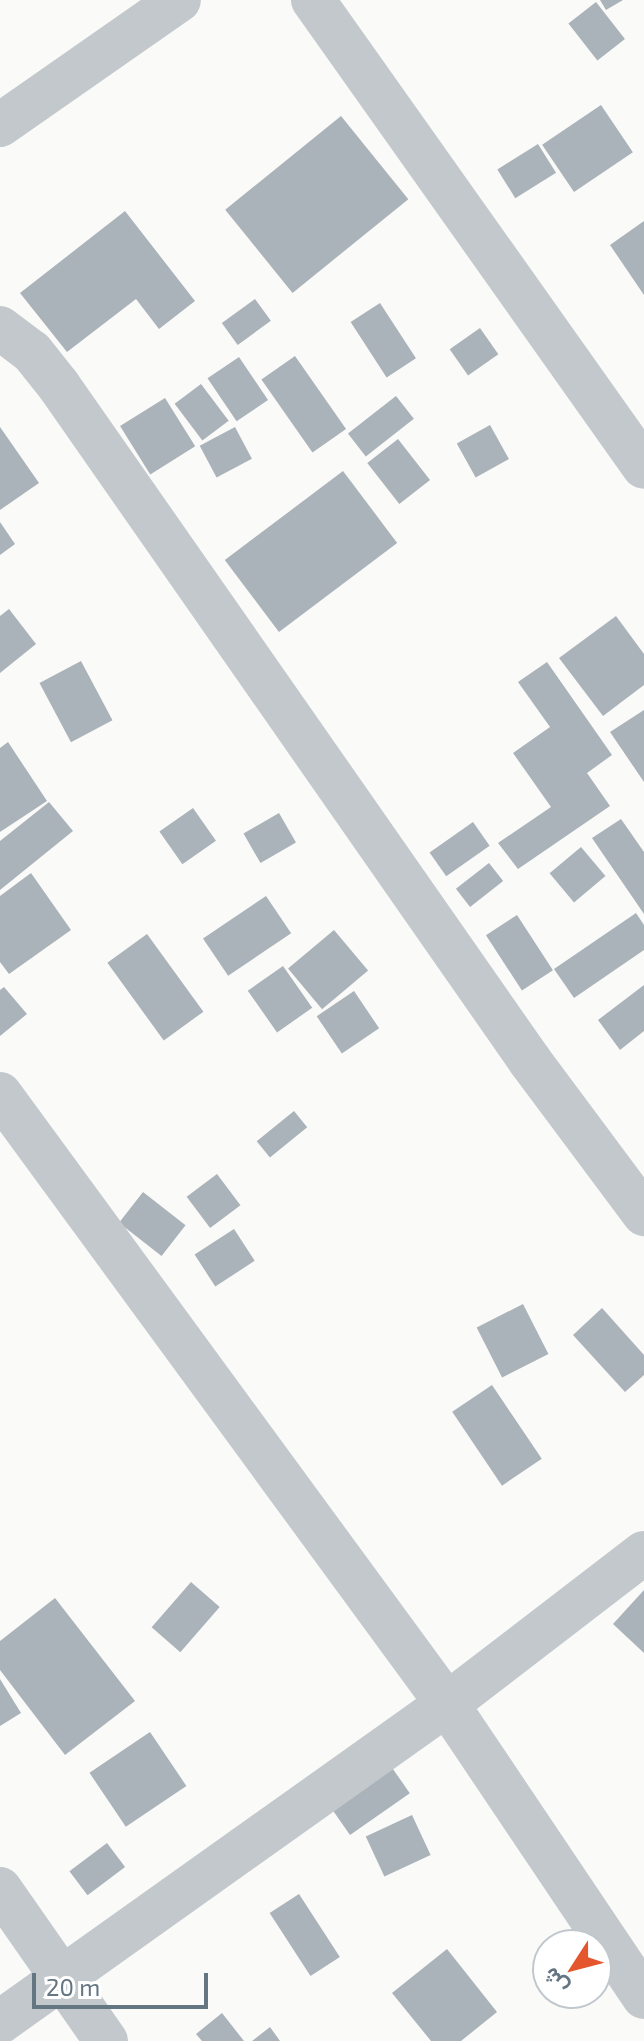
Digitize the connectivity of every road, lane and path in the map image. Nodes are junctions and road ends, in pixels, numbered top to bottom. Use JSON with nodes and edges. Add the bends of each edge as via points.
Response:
{"nodes":[{"id":1,"x":179,"y":0,"type":"edge"},
{"id":2,"x":313,"y":0,"type":"edge"},
{"id":3,"x":0,"y":125,"type":"edge"},
{"id":4,"x":0,"y":328,"type":"edge"},
{"id":5,"x":644,"y":467,"type":"edge"},
{"id":6,"x":0,"y":1094,"type":"edge"},
{"id":7,"x":644,"y":1214,"type":"edge"},
{"id":8,"x":644,"y":1553,"type":"edge"},
{"id":9,"x":447,"y":1704,"type":"junction"},
{"id":10,"x":0,"y":1889,"type":"edge"},
{"id":11,"x":63,"y":1979,"type":"junction"},
{"id":12,"x":644,"y":1997,"type":"edge"},
{"id":13,"x":0,"y":2022,"type":"edge"},
{"id":14,"x":106,"y":2041,"type":"edge"}],
"edges":[{"from":1,"to":3,"type":"street"},
{"from":2,"to":5,"type":"street"},
{"from":4,"to":7,"type":"street","via":[[32,352],[59,386],[530,1061]]},
{"from":6,"to":9,"type":"street"},
{"from":8,"to":9,"type":"street"},
{"from":9,"to":11,"type":"street"},
{"from":9,"to":12,"type":"street"},
{"from":10,"to":11,"type":"street"},
{"from":11,"to":13,"type":"street"},
{"from":11,"to":14,"type":"street"}]}
